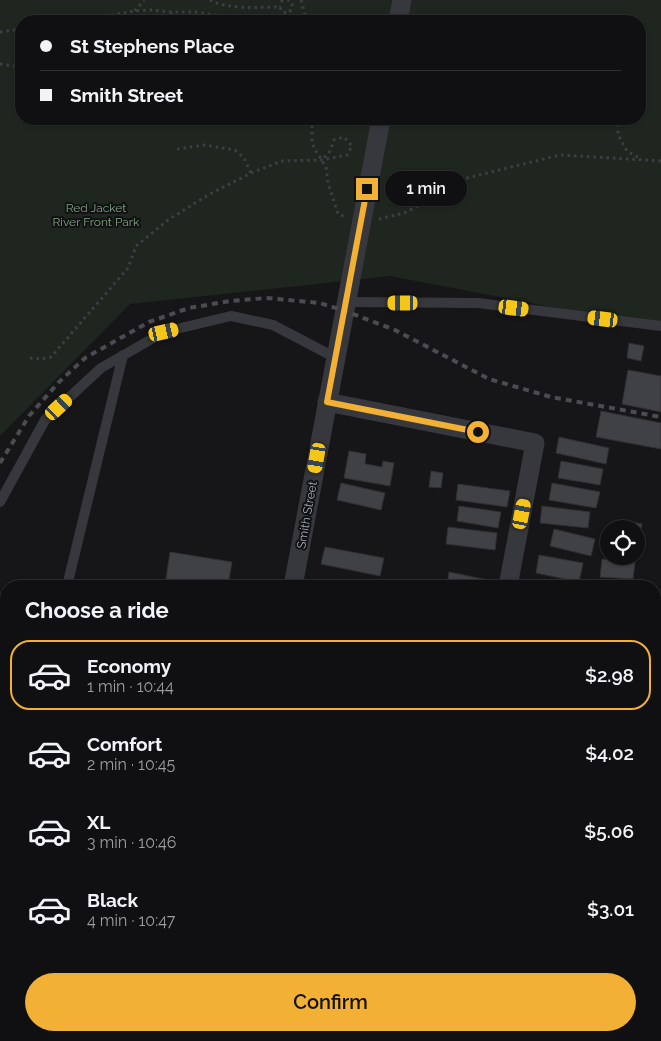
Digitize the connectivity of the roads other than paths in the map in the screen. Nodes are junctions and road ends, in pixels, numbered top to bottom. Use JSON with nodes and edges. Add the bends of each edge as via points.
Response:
{"nodes":[{"id":1,"x":402,"y":0,"type":"edge"},
{"id":2,"x":399,"y":15,"type":"edge"},
{"id":3,"x":380,"y":125,"type":"edge"},
{"id":4,"x":347,"y":302,"type":"junction"},
{"id":5,"x":661,"y":326,"type":"edge"},
{"id":6,"x":123,"y":355,"type":"junction"},
{"id":7,"x":336,"y":358,"type":"junction"},
{"id":8,"x":327,"y":402,"type":"junction"},
{"id":9,"x":0,"y":502,"type":"edge"},
{"id":10,"x":68,"y":580,"type":"edge"},
{"id":11,"x":294,"y":580,"type":"edge"},
{"id":12,"x":509,"y":580,"type":"edge"}],
"edges":[{"from":1,"to":2,"type":"street"},
{"from":3,"to":4,"type":"street","name":"Smith Street"},
{"from":4,"to":5,"type":"lane","via":[[478,303]]},
{"from":4,"to":7,"type":"street","name":"Smith Street"},
{"from":6,"to":7,"type":"lane","via":[[164,332],[231,316],[273,325]]},
{"from":6,"to":9,"type":"lane","via":[[101,368],[45,420]]},
{"from":6,"to":10,"type":"lane"},
{"from":7,"to":8,"type":"street","name":"Smith Street"},
{"from":8,"to":11,"type":"street","name":"Smith Street"},
{"from":8,"to":12,"type":"street","via":[[535,442]]}]}
